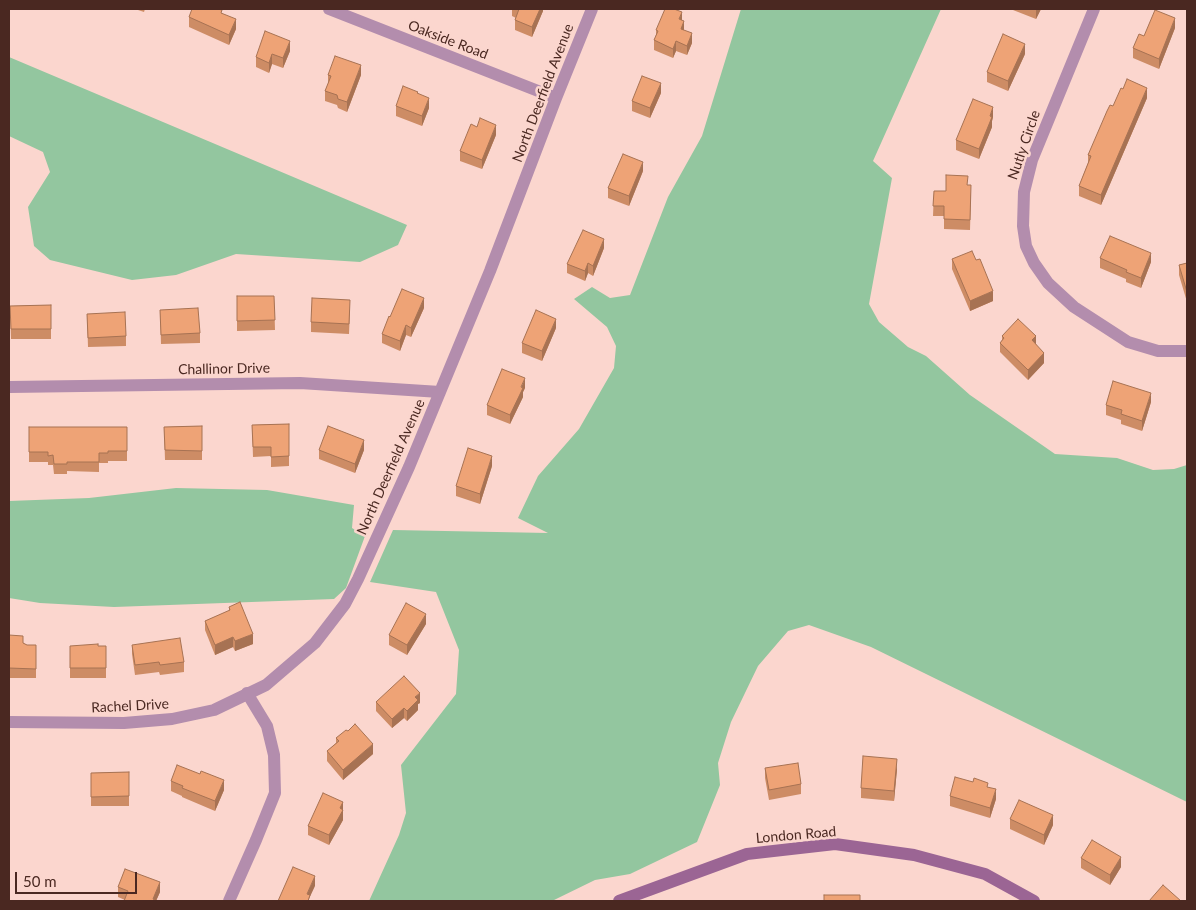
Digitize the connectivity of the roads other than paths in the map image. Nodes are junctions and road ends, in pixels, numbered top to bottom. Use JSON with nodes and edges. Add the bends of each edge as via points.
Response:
{"nodes":[{"id":1,"x":329,"y":9,"type":"edge"},
{"id":2,"x":592,"y":9,"type":"edge"},
{"id":3,"x":1094,"y":9,"type":"edge"},
{"id":4,"x":556,"y":98,"type":"junction"},
{"id":5,"x":1187,"y":351,"type":"edge"},
{"id":6,"x":9,"y":387,"type":"edge"},
{"id":7,"x":440,"y":392,"type":"junction"},
{"id":8,"x":247,"y":693,"type":"junction"},
{"id":9,"x":9,"y":722,"type":"edge"},
{"id":10,"x":229,"y":901,"type":"edge"},
{"id":11,"x":619,"y":901,"type":"edge"},
{"id":12,"x":1034,"y":901,"type":"edge"}],
"edges":[{"from":1,"to":4,"type":"street","name":"Oakside Road"},
{"from":2,"to":4,"type":"street","name":"North Deerfield Avenue"},
{"from":3,"to":5,"type":"street","name":"Nutly Circle","via":[[1032,160],[1024,192],[1026,246],[1048,283],[1074,307],[1112,332],[1128,342],[1158,351]]},
{"from":4,"to":7,"type":"street","name":"North Deerfield Avenue"},
{"from":6,"to":7,"type":"street","name":"Challinor Drive","via":[[300,383]]},
{"from":7,"to":8,"type":"street","name":"North Deerfield Avenue","via":[[345,604],[315,643],[266,685]]},
{"from":8,"to":9,"type":"street","name":"Rachel Drive","via":[[214,710],[172,719],[124,723]]},
{"from":8,"to":10,"type":"street","via":[[266,726],[274,755],[275,793]]},
{"from":11,"to":12,"type":"street","name":"London Road","via":[[747,854],[835,844],[914,855],[985,874]]}]}
